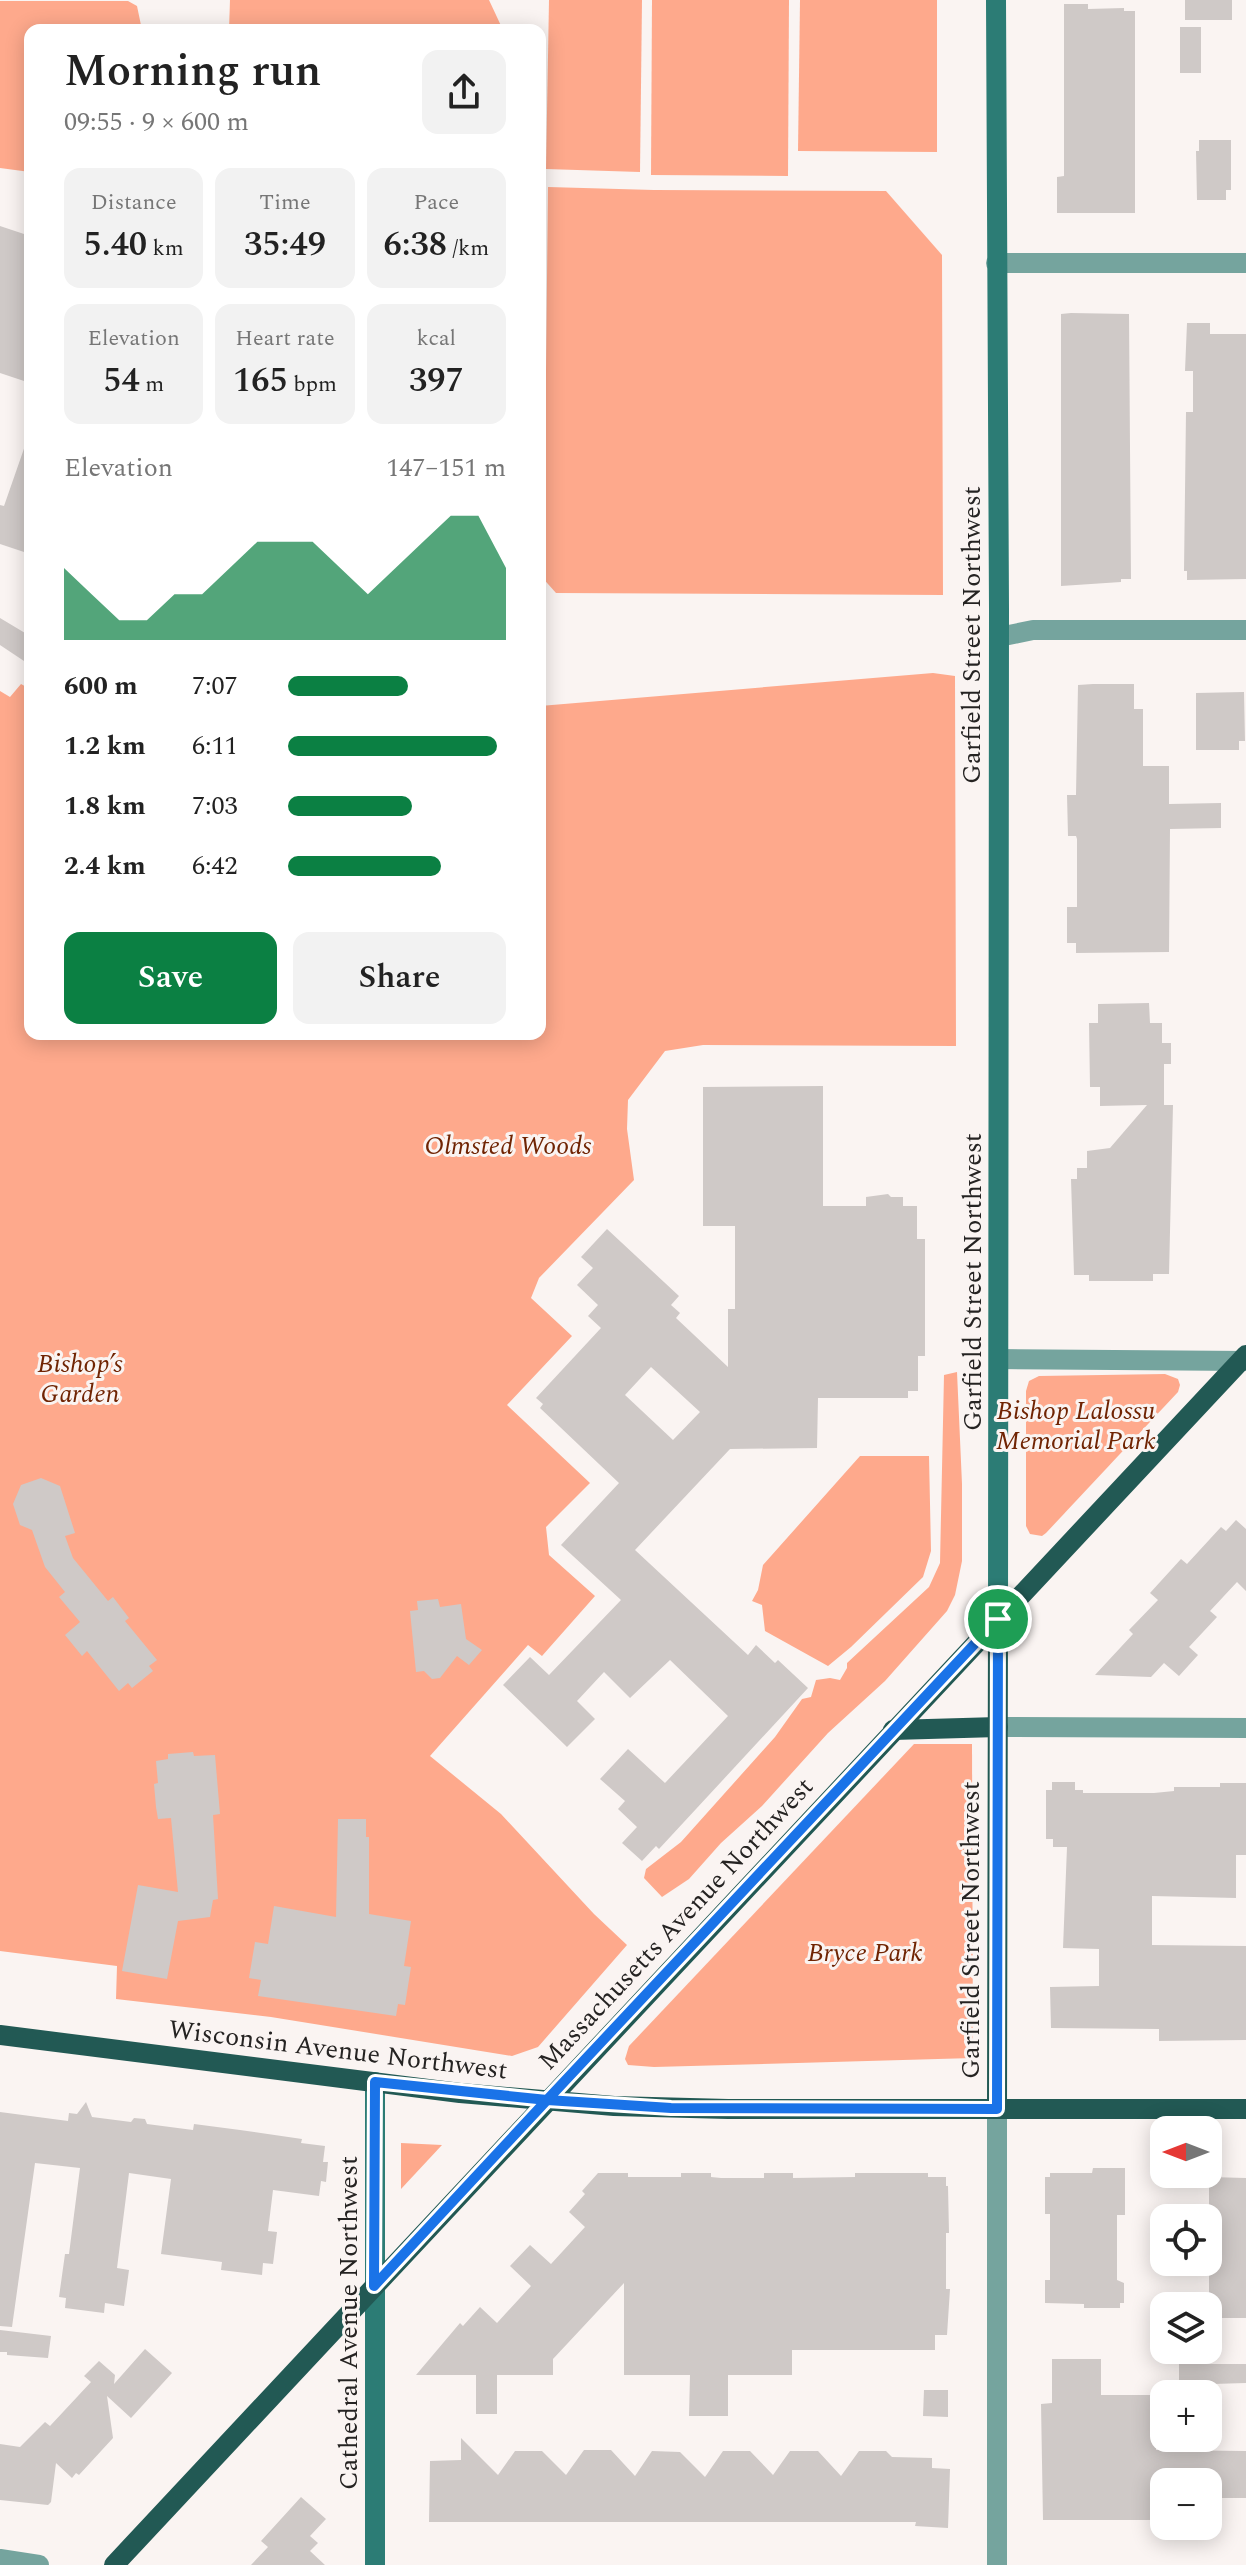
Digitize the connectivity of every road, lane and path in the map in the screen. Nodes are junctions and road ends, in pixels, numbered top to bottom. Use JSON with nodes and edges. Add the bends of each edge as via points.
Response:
{"nodes":[{"id":1,"x":996,"y":0,"type":"edge"},
{"id":2,"x":996,"y":263,"type":"junction"},
{"id":3,"x":1246,"y":263,"type":"edge"},
{"id":4,"x":1246,"y":630,"type":"edge"},
{"id":5,"x":999,"y":637,"type":"junction"},
{"id":6,"x":999,"y":1359,"type":"junction"},
{"id":7,"x":1244,"y":1359,"type":"edge"},
{"id":8,"x":998,"y":1619,"type":"junction"},
{"id":9,"x":998,"y":1727,"type":"junction"},
{"id":10,"x":1246,"y":1728,"type":"edge"},
{"id":11,"x":893,"y":1730,"type":"junction"},
{"id":12,"x":0,"y":2035,"type":"edge"},
{"id":13,"x":375,"y":2082,"type":"junction"},
{"id":14,"x":547,"y":2100,"type":"junction"},
{"id":15,"x":997,"y":2109,"type":"junction"},
{"id":16,"x":1246,"y":2109,"type":"edge"},
{"id":17,"x":374,"y":2286,"type":"junction"},
{"id":18,"x":0,"y":2559,"type":"edge"},
{"id":19,"x":39,"y":2565,"type":"edge"},
{"id":20,"x":114,"y":2565,"type":"edge"},
{"id":21,"x":375,"y":2565,"type":"edge"},
{"id":22,"x":997,"y":2565,"type":"edge"}],
"edges":[{"from":1,"to":2,"type":"main road","name":"Garfield Street Northwest"},
{"from":2,"to":3,"type":"street"},
{"from":2,"to":5,"type":"main road","name":"Garfield Street Northwest"},
{"from":4,"to":5,"type":"street","via":[[1033,630]]},
{"from":5,"to":6,"type":"main road","name":"Garfield Street Northwest"},
{"from":6,"to":7,"type":"street"},
{"from":6,"to":8,"type":"main road","name":"Garfield Street Northwest"},
{"from":7,"to":8,"type":"main road","name":"Massachusetts Avenue Northwest"},
{"from":8,"to":9,"type":"main road","name":"Garfield Street Northwest"},
{"from":8,"to":11,"type":"main road","name":"Massachusetts Avenue Northwest"},
{"from":9,"to":10,"type":"street"},
{"from":9,"to":11,"type":"main road"},
{"from":9,"to":15,"type":"main road","name":"Garfield Street Northwest"},
{"from":11,"to":14,"type":"main road","name":"Massachusetts Avenue Northwest"},
{"from":12,"to":13,"type":"main road","name":"Wisconsin Avenue Northwest"},
{"from":13,"to":14,"type":"main road","name":"Wisconsin Avenue Northwest"},
{"from":13,"to":17,"type":"main road","name":"Cathedral Avenue Northwest"},
{"from":14,"to":15,"type":"main road","name":"Wisconsin Avenue Northwest","via":[[700,2108]]},
{"from":14,"to":17,"type":"main road","name":"Massachusetts Avenue Northwest"},
{"from":15,"to":16,"type":"main road","name":"Wisconsin Avenue Northwest"},
{"from":15,"to":22,"type":"street","name":"Garfield Street Northwest"},
{"from":17,"to":20,"type":"main road","name":"Massachusetts Avenue Northwest"},
{"from":17,"to":21,"type":"main road","name":"Cathedral Avenue Northwest"},
{"from":18,"to":19,"type":"street"}]}
